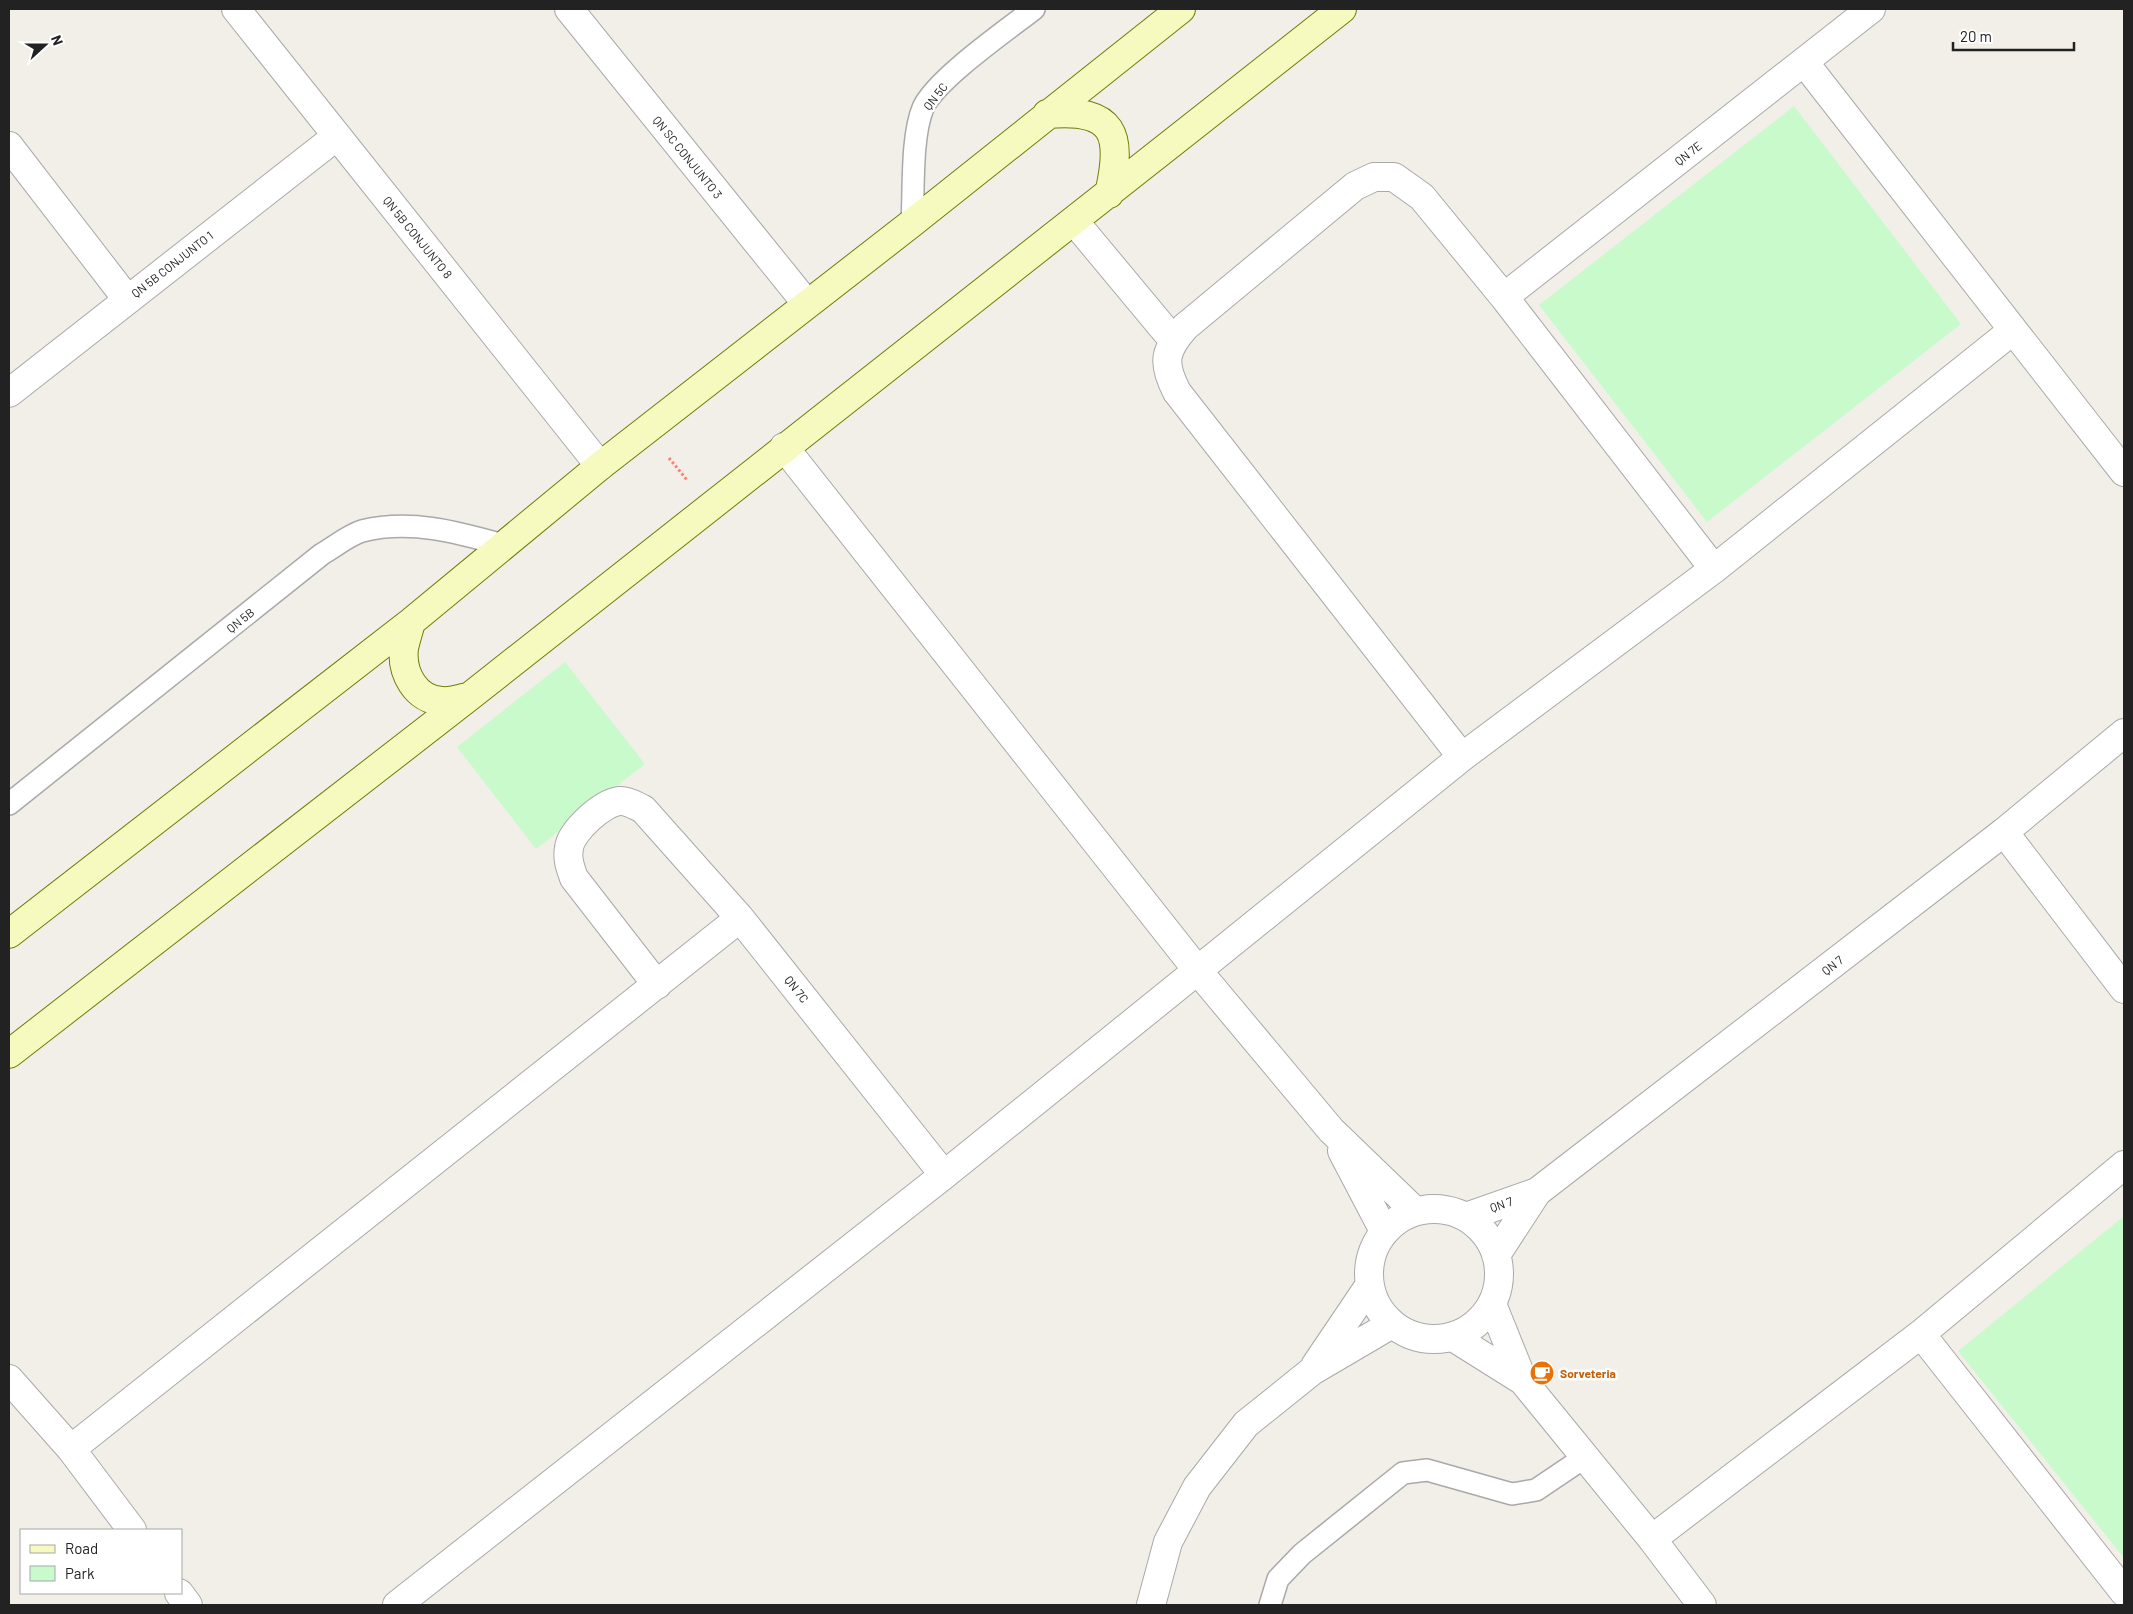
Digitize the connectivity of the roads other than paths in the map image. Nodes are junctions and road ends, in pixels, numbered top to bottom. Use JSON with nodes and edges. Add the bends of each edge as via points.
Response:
{"nodes":[{"id":1,"x":236,"y":9,"type":"edge"},
{"id":2,"x":569,"y":9,"type":"edge"},
{"id":3,"x":1034,"y":9,"type":"edge"},
{"id":4,"x":1181,"y":9,"type":"edge"},
{"id":5,"x":1342,"y":9,"type":"edge"},
{"id":6,"x":1871,"y":9,"type":"edge"},
{"id":7,"x":1804,"y":62,"type":"junction"},
{"id":8,"x":1047,"y":114,"type":"junction"},
{"id":9,"x":337,"y":136,"type":"junction"},
{"id":10,"x":9,"y":146,"type":"edge"},
{"id":11,"x":1109,"y":194,"type":"junction"},
{"id":12,"x":1074,"y":220,"type":"junction"},
{"id":13,"x":912,"y":223,"type":"junction"},
{"id":14,"x":1504,"y":296,"type":"junction"},
{"id":15,"x":127,"y":299,"type":"junction"},
{"id":16,"x":807,"y":304,"type":"junction"},
{"id":17,"x":2012,"y":331,"type":"junction"},
{"id":18,"x":1173,"y":340,"type":"junction"},
{"id":19,"x":9,"y":393,"type":"edge"},
{"id":20,"x":784,"y":447,"type":"junction"},
{"id":21,"x":600,"y":466,"type":"junction"},
{"id":22,"x":2124,"y":472,"type":"edge"},
{"id":23,"x":503,"y":545,"type":"junction"},
{"id":24,"x":1714,"y":569,"type":"junction"},
{"id":25,"x":411,"y":622,"type":"junction"},
{"id":26,"x":469,"y":696,"type":"junction"},
{"id":27,"x":2124,"y":733,"type":"edge"},
{"id":28,"x":1462,"y":757,"type":"junction"},
{"id":29,"x":9,"y":804,"type":"edge"},
{"id":30,"x":2004,"y":832,"type":"junction"},
{"id":31,"x":740,"y":918,"type":"junction"},
{"id":32,"x":9,"y":934,"type":"edge"},
{"id":33,"x":1198,"y":971,"type":"junction"},
{"id":34,"x":657,"y":985,"type":"junction"},
{"id":35,"x":2124,"y":989,"type":"edge"},
{"id":36,"x":9,"y":1054,"type":"edge"},
{"id":37,"x":1331,"y":1130,"type":"junction"},
{"id":38,"x":2124,"y":1165,"type":"edge"},
{"id":39,"x":944,"y":1175,"type":"junction"},
{"id":40,"x":1537,"y":1192,"type":"junction"},
{"id":41,"x":1415,"y":1211,"type":"junction"},
{"id":42,"x":1466,"y":1217,"type":"junction"},
{"id":43,"x":1384,"y":1231,"type":"junction"},
{"id":44,"x":1496,"y":1255,"type":"junction"},
{"id":45,"x":1369,"y":1286,"type":"junction"},
{"id":46,"x":1492,"y":1304,"type":"junction"},
{"id":47,"x":1392,"y":1324,"type":"junction"},
{"id":48,"x":1921,"y":1334,"type":"junction"},
{"id":49,"x":1453,"y":1336,"type":"junction"},
{"id":50,"x":1312,"y":1371,"type":"junction"},
{"id":51,"x":9,"y":1379,"type":"edge"},
{"id":52,"x":1523,"y":1381,"type":"junction"},
{"id":53,"x":71,"y":1449,"type":"junction"},
{"id":54,"x":1586,"y":1457,"type":"junction"},
{"id":55,"x":131,"y":1529,"type":"edge"},
{"id":56,"x":1652,"y":1539,"type":"junction"},
{"id":57,"x":2124,"y":1592,"type":"edge"},
{"id":58,"x":180,"y":1594,"type":"edge"},
{"id":59,"x":188,"y":1605,"type":"edge"},
{"id":60,"x":397,"y":1605,"type":"edge"},
{"id":61,"x":1151,"y":1605,"type":"edge"},
{"id":62,"x":1270,"y":1605,"type":"edge"},
{"id":63,"x":1702,"y":1605,"type":"edge"}],
"edges":[{"from":1,"to":9,"type":"street","name":"QN 5B CONJUNTO 8"},
{"from":2,"to":16,"type":"street","name":"QN SC CONJUNTO 3"},
{"from":3,"to":13,"type":"lane","name":"QN 5C","via":[[958,69],[923,108],[917,131]]},
{"from":4,"to":8,"type":"main road"},
{"from":5,"to":11,"type":"main road"},
{"from":6,"to":7,"type":"street","name":"QN 7E"},
{"from":7,"to":14,"type":"street","name":"QN 7E"},
{"from":7,"to":17,"type":"street"},
{"from":8,"to":11,"type":"main road","via":[[1073,111],[1093,116],[1106,125],[1115,141],[1115,166]]},
{"from":8,"to":13,"type":"main road"},
{"from":9,"to":15,"type":"street","name":"QN 5B CONJUNTO 1"},
{"from":9,"to":21,"type":"street","name":"QN 5B CONJUNTO 8"},
{"from":10,"to":15,"type":"street"},
{"from":11,"to":12,"type":"main road"},
{"from":12,"to":18,"type":"street"},
{"from":12,"to":20,"type":"main road"},
{"from":13,"to":16,"type":"main road"},
{"from":14,"to":18,"type":"street","via":[[1422,197],[1394,177],[1374,177],[1354,186]]},
{"from":14,"to":24,"type":"street"},
{"from":15,"to":19,"type":"street","name":"QN 5B CONJUNTO 1"},
{"from":16,"to":21,"type":"main road"},
{"from":17,"to":22,"type":"street"},
{"from":17,"to":24,"type":"street"},
{"from":18,"to":28,"type":"street","via":[[1167,355],[1167,372],[1177,392]]},
{"from":20,"to":26,"type":"main road"},
{"from":20,"to":33,"type":"street"},
{"from":21,"to":23,"type":"main road"},
{"from":23,"to":25,"type":"main road"},
{"from":23,"to":29,"type":"lane","name":"QN 5B","via":[[444,529],[397,526],[361,531],[322,554]]},
{"from":24,"to":28,"type":"street"},
{"from":25,"to":26,"type":"main road","via":[[404,650],[406,671],[413,687],[426,698],[443,701]]},
{"from":25,"to":32,"type":"main road"},
{"from":26,"to":36,"type":"main road"},
{"from":27,"to":30,"type":"street","name":"QN 7"},
{"from":28,"to":33,"type":"street"},
{"from":30,"to":35,"type":"street"},
{"from":30,"to":40,"type":"street","name":"QN 7"},
{"from":31,"to":34,"type":"street"},
{"from":31,"to":34,"type":"street","name":"QN 7C","via":[[643,809],[621,801],[604,806],[579,828],[569,845],[568,862],[574,878]]},
{"from":31,"to":39,"type":"street","name":"QN 7C"},
{"from":33,"to":37,"type":"street"},
{"from":33,"to":39,"type":"street"},
{"from":34,"to":53,"type":"street"},
{"from":37,"to":41,"type":"street"},
{"from":37,"to":43,"type":"street"},
{"from":38,"to":48,"type":"street"},
{"from":39,"to":60,"type":"street"},
{"from":40,"to":42,"type":"street","name":"QN 7"},
{"from":40,"to":44,"type":"street","name":"QN 7"},
{"from":41,"to":42,"type":"street","via":[[1440,1209]]},
{"from":41,"to":43,"type":"street"},
{"from":42,"to":44,"type":"street","via":[[1479,1227]]},
{"from":43,"to":45,"type":"street","via":[[1370,1257]]},
{"from":44,"to":46,"type":"street","via":[[1499,1280]]},
{"from":45,"to":47,"type":"street","via":[[1377,1308]]},
{"from":45,"to":50,"type":"street"},
{"from":46,"to":49,"type":"street","via":[[1476,1325]]},
{"from":46,"to":52,"type":"street"},
{"from":47,"to":49,"type":"street","via":[[1421,1338]]},
{"from":47,"to":50,"type":"street"},
{"from":48,"to":56,"type":"street"},
{"from":48,"to":57,"type":"street"},
{"from":49,"to":52,"type":"street"},
{"from":50,"to":61,"type":"street","via":[[1246,1424],[1196,1487],[1168,1542]]},
{"from":51,"to":53,"type":"street"},
{"from":52,"to":54,"type":"street"},
{"from":53,"to":55,"type":"street"},
{"from":54,"to":56,"type":"street"},
{"from":54,"to":62,"type":"lane","via":[[1536,1490],[1512,1494],[1427,1470],[1403,1473],[1302,1554],[1278,1579]]},
{"from":56,"to":63,"type":"street"},
{"from":58,"to":59,"type":"street"}]}
